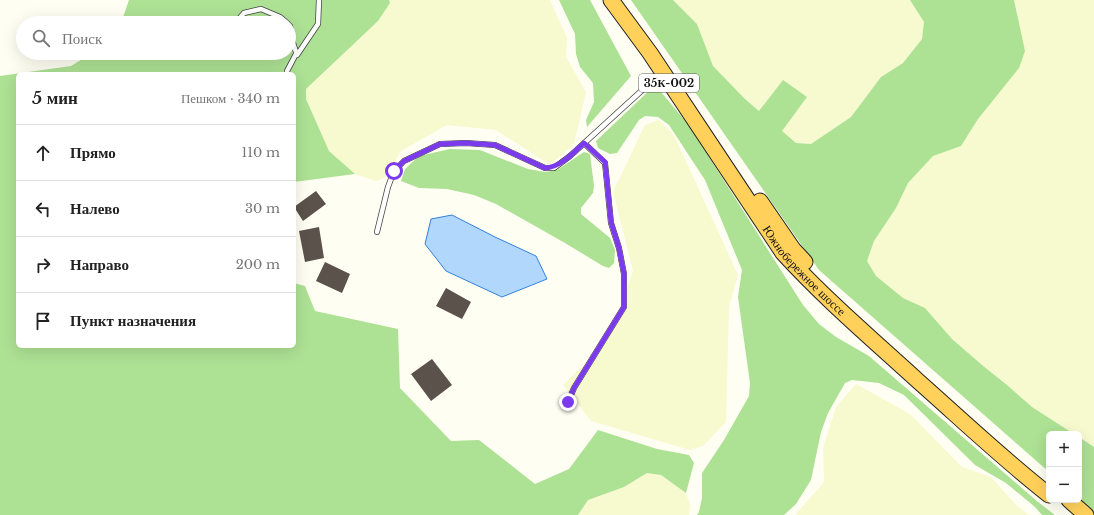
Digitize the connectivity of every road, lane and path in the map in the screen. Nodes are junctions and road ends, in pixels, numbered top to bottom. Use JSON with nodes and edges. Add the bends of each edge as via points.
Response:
{"nodes":[{"id":1,"x":319,"y":0,"type":"edge"},
{"id":2,"x":611,"y":0,"type":"edge"},
{"id":3,"x":623,"y":0,"type":"edge"},
{"id":4,"x":241,"y":16,"type":"edge"},
{"id":5,"x":278,"y":16,"type":"edge"},
{"id":6,"x":296,"y":54,"type":"edge"},
{"id":7,"x":293,"y":60,"type":"edge"},
{"id":8,"x":287,"y":72,"type":"edge"},
{"id":9,"x":662,"y":72,"type":"junction"},
{"id":10,"x":584,"y":143,"type":"junction"},
{"id":11,"x":731,"y":166,"type":"junction"},
{"id":12,"x":377,"y":232,"type":"dead end"},
{"id":13,"x":568,"y":402,"type":"dead end"},
{"id":14,"x":1046,"y":480,"type":"edge"},
{"id":15,"x":1046,"y":490,"type":"edge"},
{"id":16,"x":1061,"y":503,"type":"edge"},
{"id":17,"x":1065,"y":503,"type":"edge"},
{"id":18,"x":1071,"y":515,"type":"edge"},
{"id":19,"x":1086,"y":515,"type":"edge"}],
"edges":[{"from":1,"to":6,"type":"lane","via":[[318,24]]},
{"from":2,"to":9,"type":"highway","name":"Южнобережное шоссе","number":"35К-002"},
{"from":3,"to":11,"type":"highway","name":"Южнобережное шоссе","number":"35К-002"},
{"from":4,"to":5,"type":"lane","via":[[261,9]]},
{"from":7,"to":8,"type":"lane"},
{"from":9,"to":10,"type":"lane"},
{"from":9,"to":11,"type":"highway","name":"Южнобережное шоссе","number":"35К-002"},
{"from":10,"to":12,"type":"lane","via":[[554,168],[545,168],[495,145],[440,144],[404,161],[394,171]]},
{"from":10,"to":13,"type":"lane","via":[[605,162],[611,222],[622,262],[625,296],[624,307]]},
{"from":11,"to":14,"type":"highway","name":"Южнобережное шоссе","via":[[793,249],[820,278]]},
{"from":11,"to":15,"type":"highway","name":"Южнобережное шоссе","via":[[783,253],[810,282],[1012,465]]},
{"from":16,"to":18,"type":"highway","name":"Южнобережное шоссе"},
{"from":17,"to":19,"type":"highway","name":"Южнобережное шоссе"}]}
